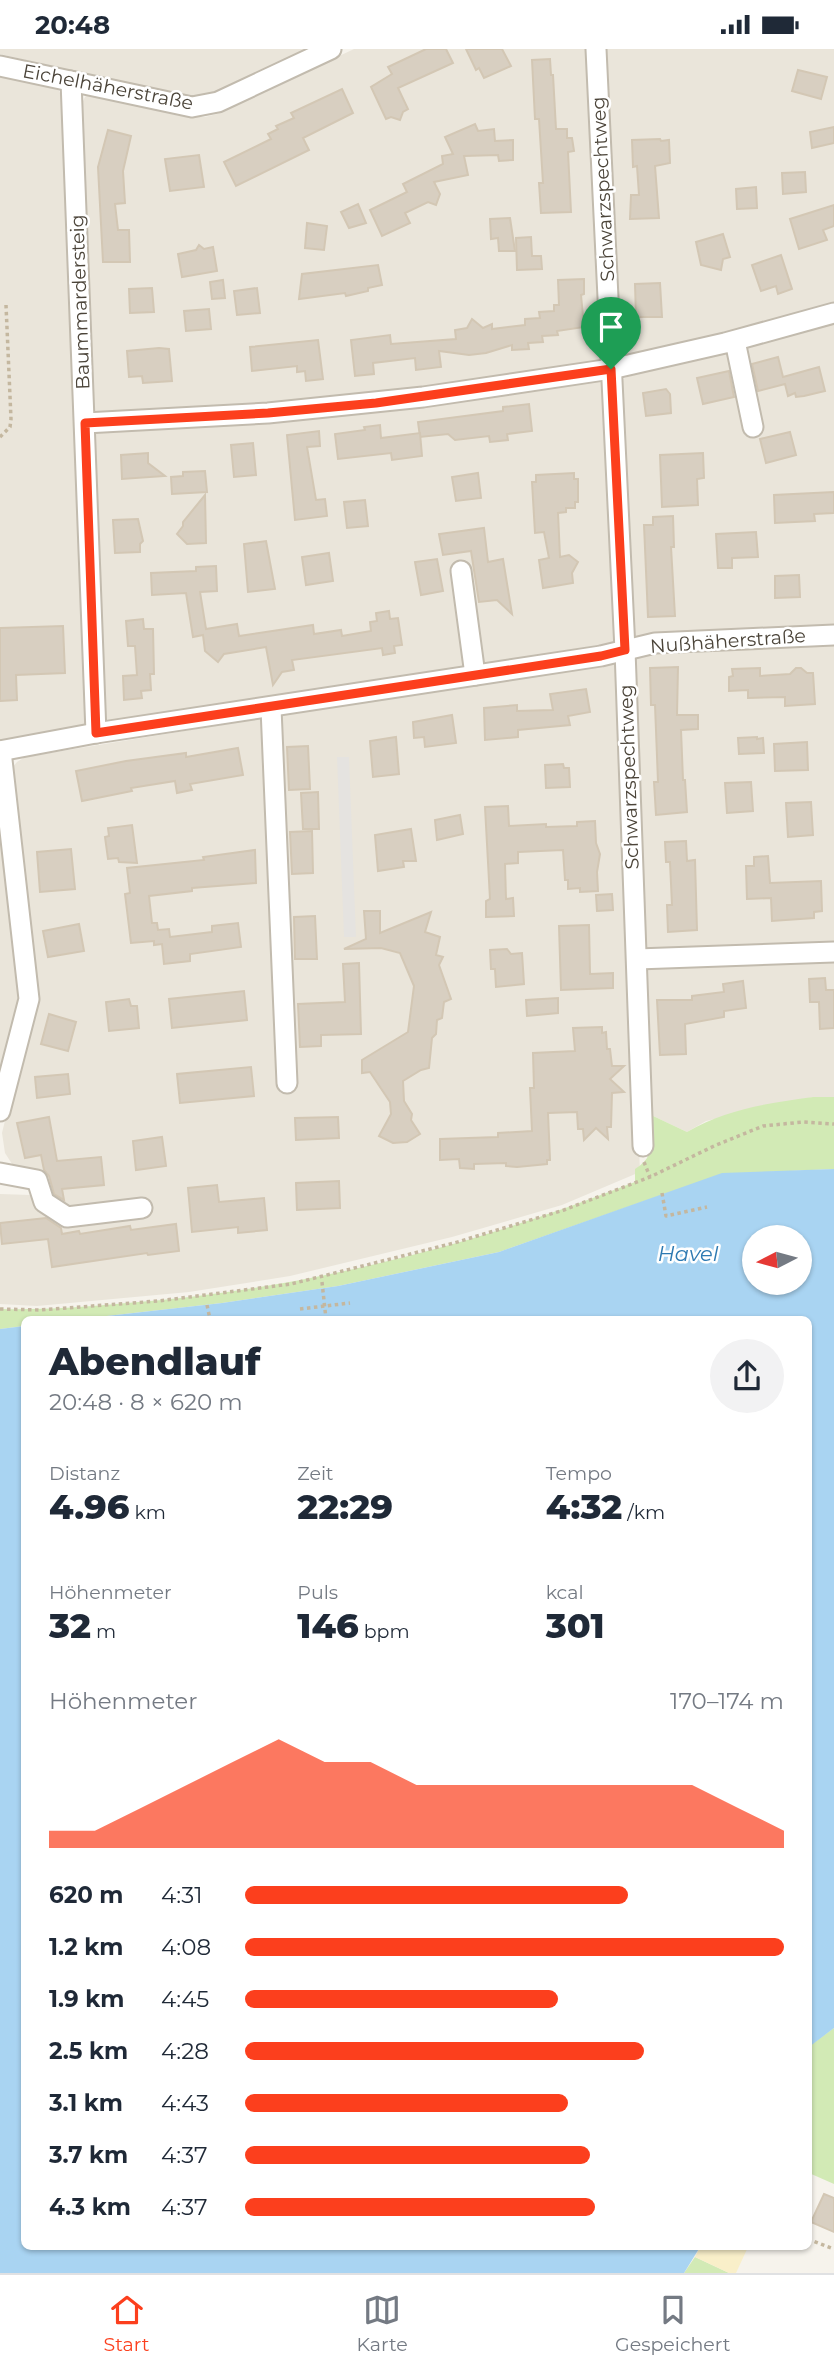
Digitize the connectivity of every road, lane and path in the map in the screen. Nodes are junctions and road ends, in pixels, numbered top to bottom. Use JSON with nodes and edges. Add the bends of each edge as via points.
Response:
{"nodes":[{"id":1,"x":331,"y":49,"type":"edge"},
{"id":2,"x":596,"y":49,"type":"edge"},
{"id":3,"x":0,"y":66,"type":"edge"},
{"id":4,"x":71,"y":81,"type":"junction"},
{"id":5,"x":6,"y":305,"type":"dead end"},
{"id":6,"x":834,"y":313,"type":"edge"},
{"id":7,"x":734,"y":341,"type":"junction"},
{"id":8,"x":611,"y":369,"type":"junction"},
{"id":9,"x":85,"y":423,"type":"junction"},
{"id":10,"x":753,"y":427,"type":"dead end"},
{"id":11,"x":0,"y":437,"type":"edge"},
{"id":12,"x":461,"y":571,"type":"dead end"},
{"id":13,"x":834,"y":635,"type":"edge"},
{"id":14,"x":625,"y":650,"type":"junction"},
{"id":15,"x":475,"y":675,"type":"junction"},
{"id":16,"x":271,"y":708,"type":"junction"},
{"id":17,"x":96,"y":733,"type":"junction"},
{"id":18,"x":1,"y":751,"type":"edge"},
{"id":19,"x":834,"y":952,"type":"edge"},
{"id":20,"x":637,"y":959,"type":"junction"},
{"id":21,"x":287,"y":1083,"type":"dead end"},
{"id":22,"x":0,"y":1111,"type":"edge"},
{"id":23,"x":834,"y":1124,"type":"edge"},
{"id":24,"x":643,"y":1146,"type":"dead end"},
{"id":25,"x":0,"y":1173,"type":"edge"},
{"id":26,"x":662,"y":1193,"type":"dead end"},
{"id":27,"x":707,"y":1207,"type":"dead end"},
{"id":28,"x":142,"y":1208,"type":"dead end"},
{"id":29,"x":322,"y":1282,"type":"dead end"},
{"id":30,"x":350,"y":1303,"type":"dead end"},
{"id":31,"x":207,"y":1305,"type":"dead end"},
{"id":32,"x":325,"y":1306,"type":"junction"},
{"id":33,"x":0,"y":1309,"type":"edge"},
{"id":34,"x":300,"y":1309,"type":"dead end"},
{"id":35,"x":209,"y":1316,"type":"edge"},
{"id":36,"x":326,"y":1316,"type":"edge"},
{"id":37,"x":812,"y":2241,"type":"edge"},
{"id":38,"x":834,"y":2249,"type":"edge"}],
"edges":[{"from":1,"to":4,"type":"street","name":"Eichelhäherstraße","via":[[218,102],[192,107]]},
{"from":2,"to":8,"type":"street","name":"Schwarzspechtweg"},
{"from":3,"to":4,"type":"street","name":"Eichelhäherstraße"},
{"from":4,"to":9,"type":"street","name":"Baummardersteig"},
{"from":5,"to":11,"type":"path","via":[[11,419]]},
{"from":6,"to":7,"type":"street"},
{"from":7,"to":8,"type":"street"},
{"from":7,"to":10,"type":"street"},
{"from":8,"to":9,"type":"street","via":[[376,403]]},
{"from":8,"to":14,"type":"street","name":"Schwarzspechtweg"},
{"from":9,"to":17,"type":"street","name":"Baummardersteig"},
{"from":12,"to":15,"type":"street"},
{"from":13,"to":14,"type":"street","name":"Nußhäherstraße","via":[[655,643]]},
{"from":14,"to":15,"type":"street","name":"Nußhäherstraße"},
{"from":14,"to":20,"type":"street","name":"Schwarzspechtweg"},
{"from":15,"to":16,"type":"street","name":"Nußhäherstraße"},
{"from":16,"to":17,"type":"street","name":"Nußhäherstraße"},
{"from":16,"to":21,"type":"street"},
{"from":17,"to":18,"type":"street","name":"Nußhäherstraße"},
{"from":18,"to":22,"type":"street","via":[[29,999]]},
{"from":19,"to":20,"type":"street"},
{"from":20,"to":24,"type":"street","name":"Schwarzspechtweg"},
{"from":23,"to":33,"type":"path","via":[[763,1126],[564,1210],[291,1284],[158,1301]]},
{"from":25,"to":28,"type":"street","via":[[37,1180],[44,1202],[68,1217]]},
{"from":26,"to":27,"type":"path","via":[[666,1216]]},
{"from":29,"to":32,"type":"path"},
{"from":30,"to":32,"type":"path"},
{"from":31,"to":35,"type":"path"},
{"from":32,"to":34,"type":"path"},
{"from":32,"to":36,"type":"path"},
{"from":37,"to":38,"type":"path"}]}
